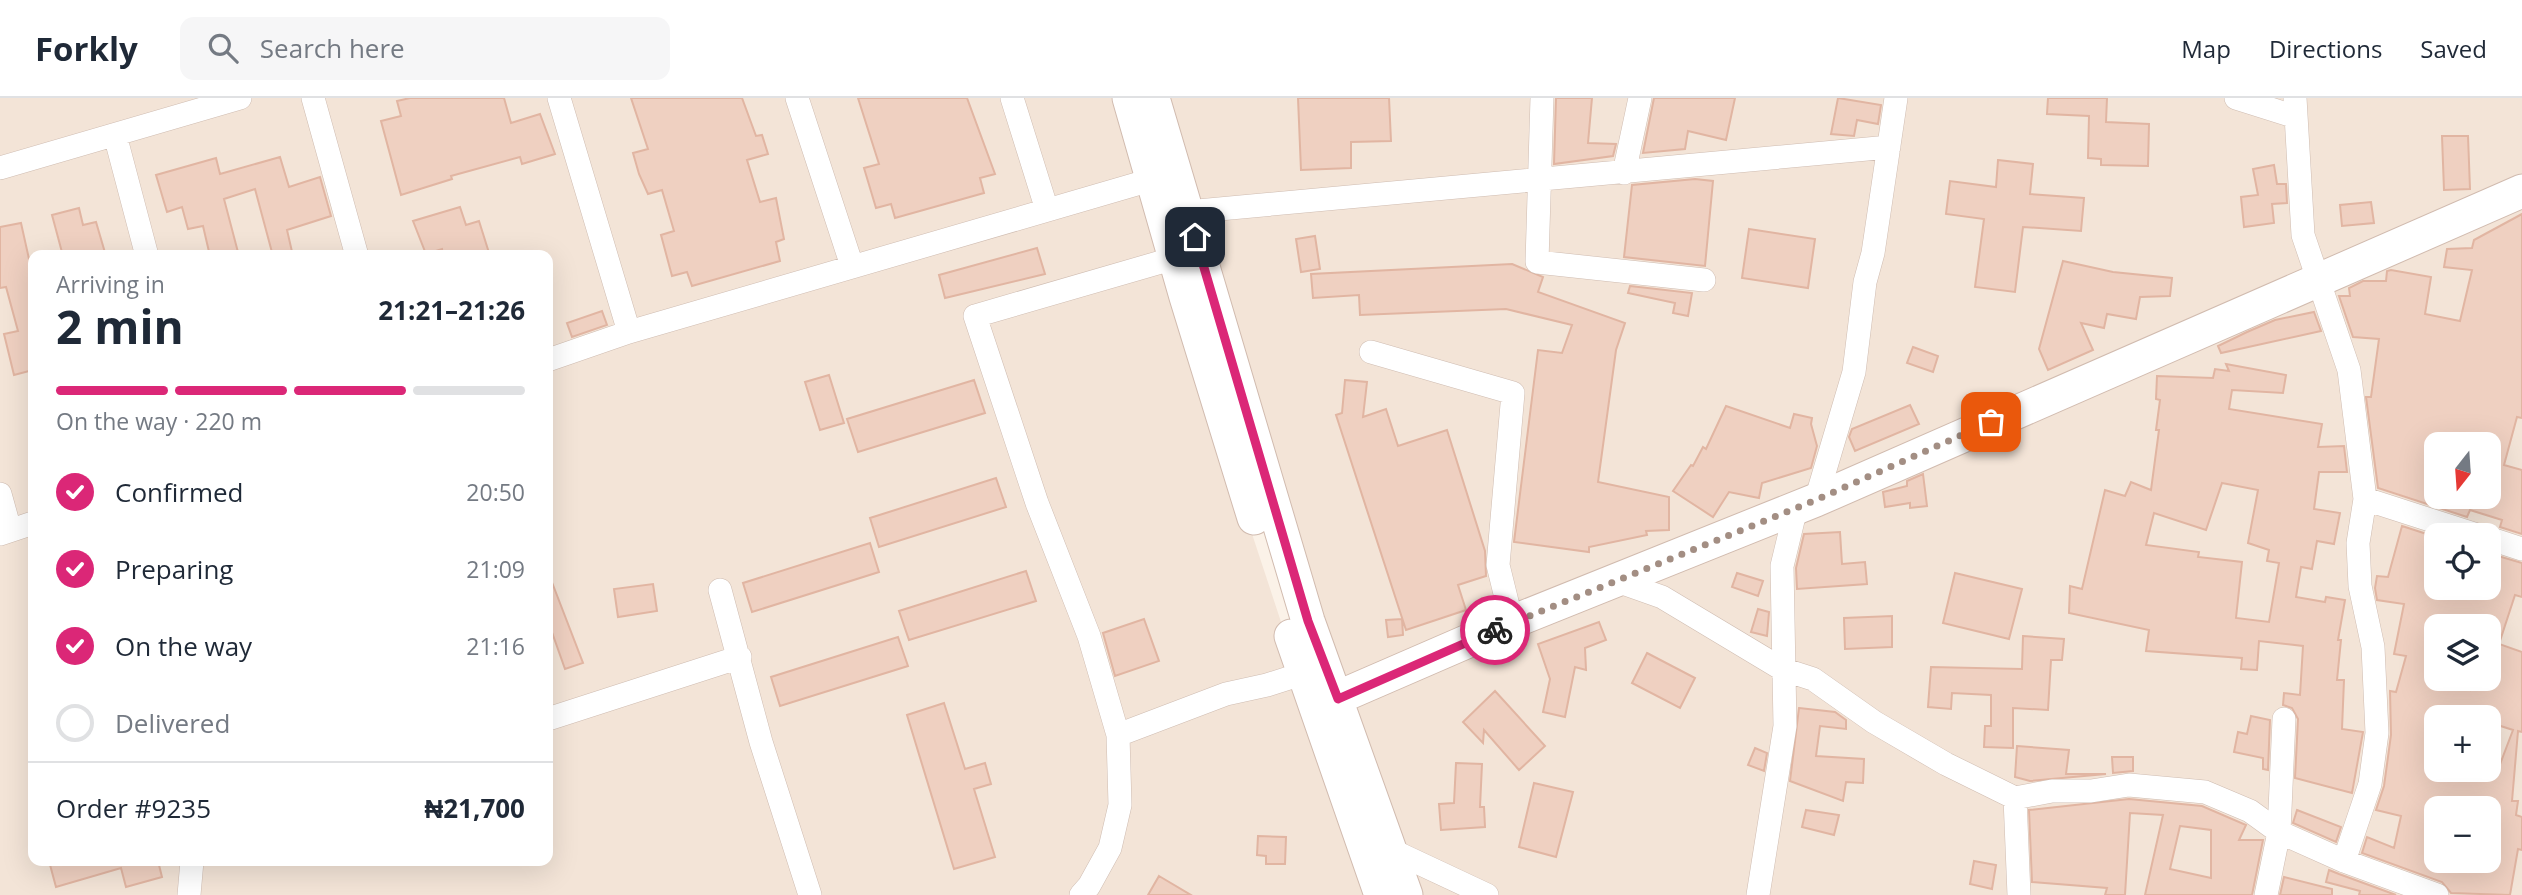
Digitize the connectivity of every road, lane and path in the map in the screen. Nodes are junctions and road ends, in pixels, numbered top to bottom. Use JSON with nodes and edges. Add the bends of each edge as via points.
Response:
{"nodes":[{"id":1,"x":240,"y":98,"type":"edge"},
{"id":2,"x":313,"y":98,"type":"edge"},
{"id":3,"x":559,"y":98,"type":"edge"},
{"id":4,"x":797,"y":98,"type":"edge"},
{"id":5,"x":1012,"y":98,"type":"edge"},
{"id":6,"x":1129,"y":98,"type":"edge"},
{"id":7,"x":1153,"y":98,"type":"edge"},
{"id":8,"x":1542,"y":98,"type":"edge"},
{"id":9,"x":1640,"y":98,"type":"edge"},
{"id":10,"x":1896,"y":98,"type":"edge"},
{"id":11,"x":2236,"y":98,"type":"edge"},
{"id":12,"x":2295,"y":108,"type":"edge"},
{"id":13,"x":115,"y":135,"type":"junction"},
{"id":14,"x":1889,"y":147,"type":"junction"},
{"id":15,"x":0,"y":168,"type":"edge"},
{"id":16,"x":1624,"y":173,"type":"junction"},
{"id":17,"x":1154,"y":179,"type":"junction"},
{"id":18,"x":1539,"y":180,"type":"junction"},
{"id":19,"x":2522,"y":191,"type":"edge"},
{"id":20,"x":1047,"y":210,"type":"junction"},
{"id":21,"x":1187,"y":212,"type":"junction"},
{"id":22,"x":145,"y":250,"type":"edge"},
{"id":23,"x":355,"y":250,"type":"edge"},
{"id":24,"x":1175,"y":258,"type":"junction"},
{"id":25,"x":852,"y":266,"type":"junction"},
{"id":26,"x":2316,"y":279,"type":"junction"},
{"id":27,"x":1703,"y":280,"type":"dead end"},
{"id":28,"x":629,"y":332,"type":"junction"},
{"id":29,"x":1371,"y":352,"type":"dead end"},
{"id":30,"x":553,"y":358,"type":"edge"},
{"id":31,"x":0,"y":494,"type":"edge"},
{"id":32,"x":2365,"y":499,"type":"junction"},
{"id":33,"x":1806,"y":504,"type":"junction"},
{"id":34,"x":2440,"y":523,"type":"edge"},
{"id":35,"x":28,"y":525,"type":"edge"},
{"id":36,"x":5,"y":532,"type":"edge"},
{"id":37,"x":2501,"y":542,"type":"edge"},
{"id":38,"x":2522,"y":549,"type":"edge"},
{"id":39,"x":1614,"y":580,"type":"junction"},
{"id":40,"x":720,"y":590,"type":"dead end"},
{"id":41,"x":1512,"y":622,"type":"junction"},
{"id":42,"x":740,"y":657,"type":"junction"},
{"id":43,"x":1782,"y":669,"type":"junction"},
{"id":44,"x":1315,"y":670,"type":"junction"},
{"id":45,"x":1327,"y":703,"type":"junction"},
{"id":46,"x":553,"y":717,"type":"edge"},
{"id":47,"x":2284,"y":719,"type":"dead end"},
{"id":48,"x":1118,"y":735,"type":"junction"},
{"id":49,"x":2015,"y":799,"type":"junction"},
{"id":50,"x":2279,"y":831,"type":"junction"},
{"id":51,"x":1391,"y":850,"type":"junction"},
{"id":52,"x":2344,"y":861,"type":"junction"},
{"id":53,"x":192,"y":866,"type":"edge"},
{"id":54,"x":189,"y":895,"type":"edge"},
{"id":55,"x":810,"y":895,"type":"edge"},
{"id":56,"x":1081,"y":895,"type":"edge"},
{"id":57,"x":1381,"y":895,"type":"edge"},
{"id":58,"x":1406,"y":895,"type":"edge"},
{"id":59,"x":1487,"y":895,"type":"edge"},
{"id":60,"x":1758,"y":895,"type":"edge"},
{"id":61,"x":2019,"y":895,"type":"edge"},
{"id":62,"x":2266,"y":895,"type":"edge"},
{"id":63,"x":2437,"y":895,"type":"edge"}],
"edges":[{"from":1,"to":13,"type":"street"},
{"from":2,"to":23,"type":"street"},
{"from":3,"to":28,"type":"street"},
{"from":4,"to":25,"type":"street"},
{"from":5,"to":20,"type":"street"},
{"from":6,"to":17,"type":"main road"},
{"from":7,"to":21,"type":"main road"},
{"from":8,"to":18,"type":"street"},
{"from":9,"to":16,"type":"street"},
{"from":10,"to":14,"type":"street"},
{"from":11,"to":12,"type":"street"},
{"from":12,"to":26,"type":"street","via":[[2303,235]]},
{"from":13,"to":15,"type":"street"},
{"from":13,"to":22,"type":"street"},
{"from":14,"to":16,"type":"street"},
{"from":14,"to":33,"type":"street","via":[[1854,372]]},
{"from":16,"to":18,"type":"street"},
{"from":17,"to":20,"type":"street"},
{"from":17,"to":24,"type":"main road"},
{"from":18,"to":21,"type":"street"},
{"from":18,"to":27,"type":"street","via":[[1536,262]]},
{"from":19,"to":26,"type":"main road"},
{"from":20,"to":25,"type":"street"},
{"from":21,"to":44,"type":"main road","via":[[1308,621]]},
{"from":24,"to":44,"type":"main road"},
{"from":24,"to":48,"type":"street","via":[[975,316],[1037,503],[1089,636]]},
{"from":25,"to":28,"type":"street"},
{"from":26,"to":32,"type":"street","via":[[2348,370]]},
{"from":26,"to":33,"type":"main road"},
{"from":28,"to":30,"type":"street"},
{"from":29,"to":41,"type":"street","via":[[1513,393],[1498,565]]},
{"from":31,"to":36,"type":"street"},
{"from":32,"to":34,"type":"street"},
{"from":32,"to":52,"type":"street","via":[[2358,543],[2360,586],[2374,648],[2377,733],[2371,784]]},
{"from":33,"to":39,"type":"main road"},
{"from":33,"to":43,"type":"street","via":[[1782,566]]},
{"from":35,"to":36,"type":"street"},
{"from":37,"to":38,"type":"street"},
{"from":39,"to":41,"type":"main road"},
{"from":39,"to":43,"type":"street","via":[[1662,597]]},
{"from":40,"to":42,"type":"street"},
{"from":41,"to":45,"type":"main road"},
{"from":42,"to":46,"type":"street"},
{"from":42,"to":55,"type":"street","via":[[761,742]]},
{"from":43,"to":49,"type":"street","via":[[1813,680],[1874,722]]},
{"from":43,"to":60,"type":"street","via":[[1784,726]]},
{"from":44,"to":45,"type":"main road"},
{"from":44,"to":48,"type":"street","via":[[1226,694]]},
{"from":45,"to":51,"type":"main road"},
{"from":45,"to":57,"type":"main road"},
{"from":47,"to":50,"type":"street"},
{"from":48,"to":56,"type":"street","via":[[1120,806],[1110,848]]},
{"from":49,"to":50,"type":"street","via":[[2129,785],[2206,792],[2250,811]]},
{"from":49,"to":61,"type":"street"},
{"from":50,"to":52,"type":"street"},
{"from":50,"to":62,"type":"street"},
{"from":51,"to":58,"type":"main road"},
{"from":51,"to":59,"type":"street"},
{"from":52,"to":63,"type":"street"},
{"from":53,"to":54,"type":"street"}]}
